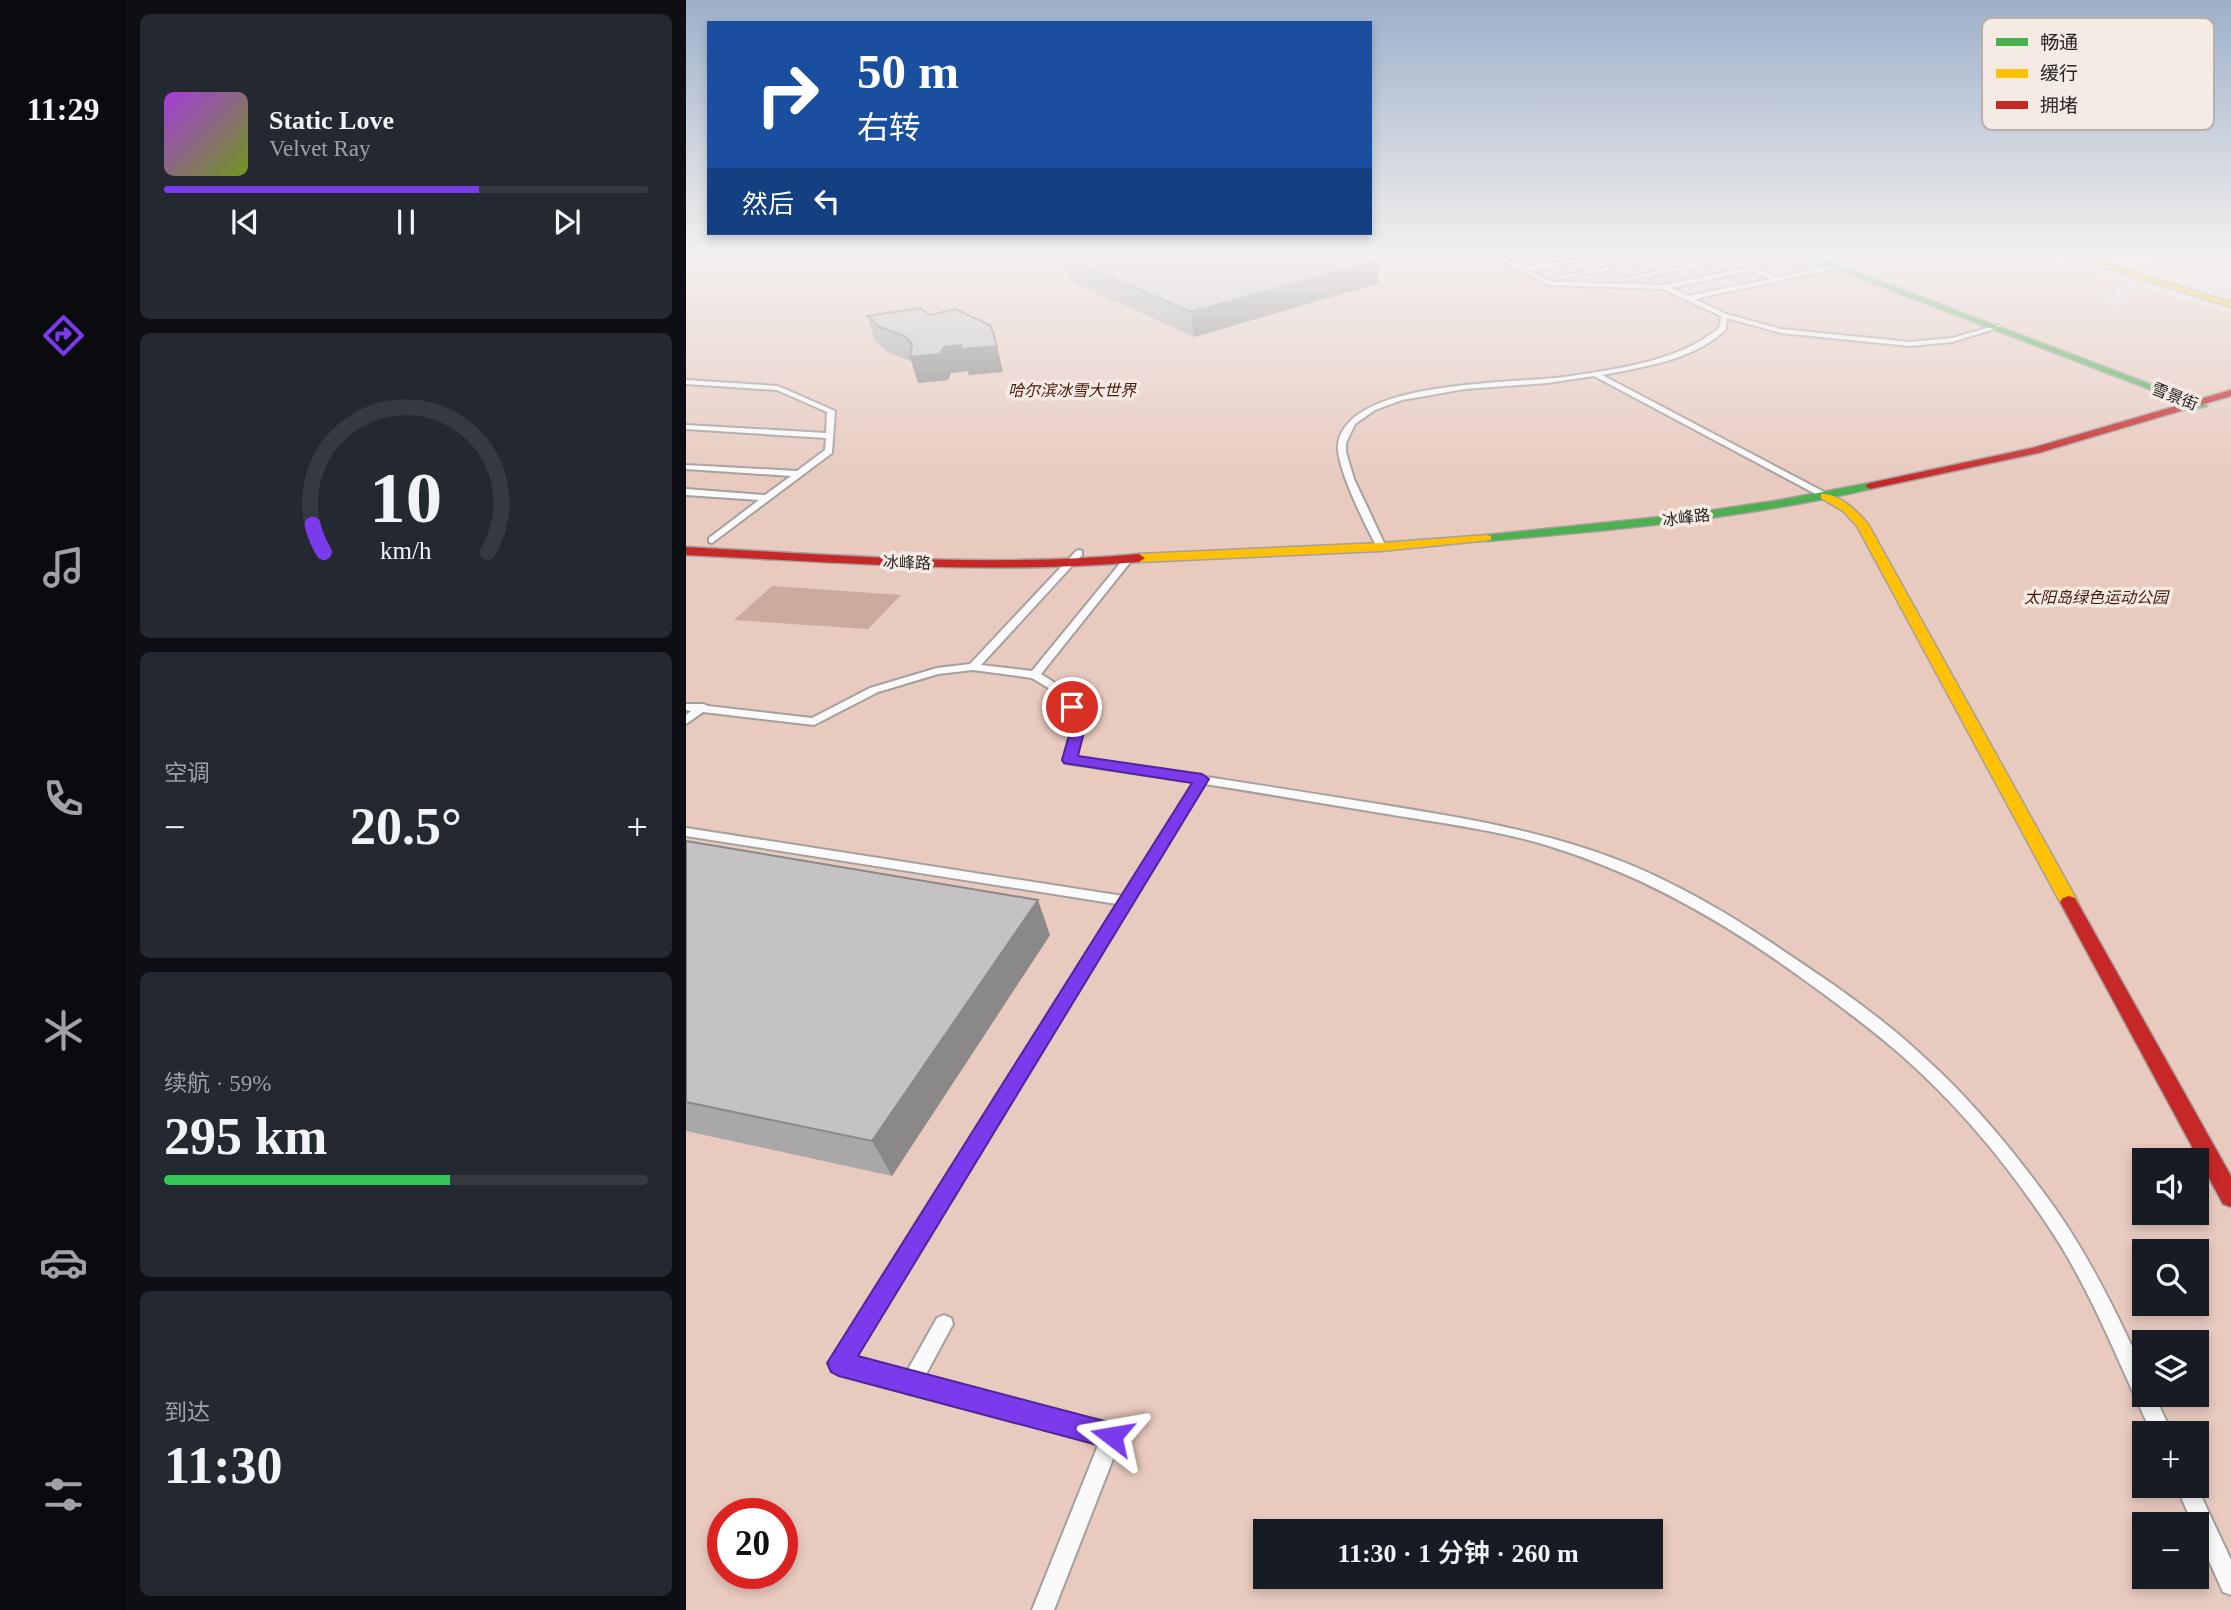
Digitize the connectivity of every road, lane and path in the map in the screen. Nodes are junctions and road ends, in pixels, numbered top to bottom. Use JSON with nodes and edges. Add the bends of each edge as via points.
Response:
{"nodes":[{"id":1,"x":1723,"y":331,"type":"edge"},
{"id":2,"x":1782,"y":331,"type":"edge"},
{"id":3,"x":1981,"y":331,"type":"edge"},
{"id":4,"x":2009,"y":331,"type":"edge"},
{"id":5,"x":1611,"y":372,"type":"junction"},
{"id":6,"x":1597,"y":375,"type":"junction"},
{"id":7,"x":686,"y":382,"type":"edge"},
{"id":8,"x":2231,"y":393,"type":"edge"},
{"id":9,"x":2194,"y":404,"type":"junction"},
{"id":10,"x":2219,"y":413,"type":"dead end"},
{"id":11,"x":686,"y":427,"type":"edge"},
{"id":12,"x":830,"y":436,"type":"junction"},
{"id":13,"x":686,"y":467,"type":"edge"},
{"id":14,"x":799,"y":474,"type":"junction"},
{"id":15,"x":686,"y":492,"type":"edge"},
{"id":16,"x":1825,"y":496,"type":"junction"},
{"id":17,"x":768,"y":498,"type":"junction"},
{"id":18,"x":686,"y":539,"type":"edge"},
{"id":19,"x":712,"y":540,"type":"junction"},
{"id":20,"x":1381,"y":547,"type":"junction"},
{"id":21,"x":686,"y":551,"type":"edge"},
{"id":22,"x":1129,"y":558,"type":"junction"},
{"id":23,"x":1075,"y":559,"type":"junction"},
{"id":24,"x":974,"y":667,"type":"junction"},
{"id":25,"x":1035,"y":675,"type":"junction"},
{"id":26,"x":686,"y":707,"type":"edge"},
{"id":27,"x":702,"y":708,"type":"junction"},
{"id":28,"x":686,"y":721,"type":"edge"},
{"id":29,"x":1202,"y":779,"type":"junction"},
{"id":30,"x":686,"y":832,"type":"edge"},
{"id":31,"x":1126,"y":901,"type":"junction"},
{"id":32,"x":2231,"y":1197,"type":"edge"},
{"id":33,"x":944,"y":1324,"type":"dead end"},
{"id":34,"x":2132,"y":1368,"type":"edge"},
{"id":35,"x":910,"y":1384,"type":"junction"},
{"id":36,"x":2192,"y":1498,"type":"edge"},
{"id":37,"x":2231,"y":1584,"type":"edge"},
{"id":38,"x":1042,"y":1610,"type":"edge"}],
"edges":[{"from":1,"to":5,"type":"lane","via":[[1710,342]]},
{"from":2,"to":3,"type":"lane","via":[[1910,344]]},
{"from":4,"to":9,"type":"main road","name":"雪景街"},
{"from":5,"to":6,"type":"lane"},
{"from":5,"to":16,"type":"lane"},
{"from":6,"to":16,"type":"lane"},
{"from":6,"to":20,"type":"lane","via":[[1433,390],[1396,400],[1359,419],[1344,435],[1341,451]]},
{"from":7,"to":12,"type":"lane","via":[[786,391],[831,411]]},
{"from":8,"to":9,"type":"main road","name":"冰峰路"},
{"from":9,"to":10,"type":"main road","name":"雪景街"},
{"from":9,"to":16,"type":"main road","name":"冰峰路","via":[[2034,451]]},
{"from":11,"to":12,"type":"lane"},
{"from":12,"to":14,"type":"lane","via":[[830,451]]},
{"from":13,"to":14,"type":"lane"},
{"from":14,"to":17,"type":"lane"},
{"from":15,"to":17,"type":"lane"},
{"from":16,"to":20,"type":"main road","name":"冰峰路","via":[[1579,530]]},
{"from":16,"to":32,"type":"main road","via":[[1862,524]]},
{"from":17,"to":19,"type":"lane"},
{"from":18,"to":19,"type":"main road","name":"冰峰路"},
{"from":19,"to":23,"type":"main road","name":"冰峰路"},
{"from":20,"to":22,"type":"main road","name":"冰峰路"},
{"from":21,"to":23,"type":"main road","name":"冰峰路","via":[[955,564]]},
{"from":22,"to":23,"type":"main road","name":"冰峰路"},
{"from":22,"to":25,"type":"lane"},
{"from":23,"to":24,"type":"lane"},
{"from":24,"to":25,"type":"lane"},
{"from":24,"to":27,"type":"lane","via":[[937,671],[874,690],[814,722]]},
{"from":25,"to":29,"type":"lane","via":[[1059,690],[1072,707],[1077,732],[1069,760]]},
{"from":26,"to":27,"type":"lane"},
{"from":27,"to":28,"type":"lane"},
{"from":29,"to":31,"type":"lane"},
{"from":29,"to":34,"type":"lane","via":[[1463,822],[1549,841],[1650,879],[1733,922],[1857,1010],[1946,1087],[2067,1240]]},
{"from":30,"to":31,"type":"lane"},
{"from":31,"to":35,"type":"lane","via":[[839,1363]]},
{"from":33,"to":35,"type":"lane"},
{"from":35,"to":38,"type":"lane","via":[[1112,1436]]},
{"from":36,"to":37,"type":"lane"}]}
